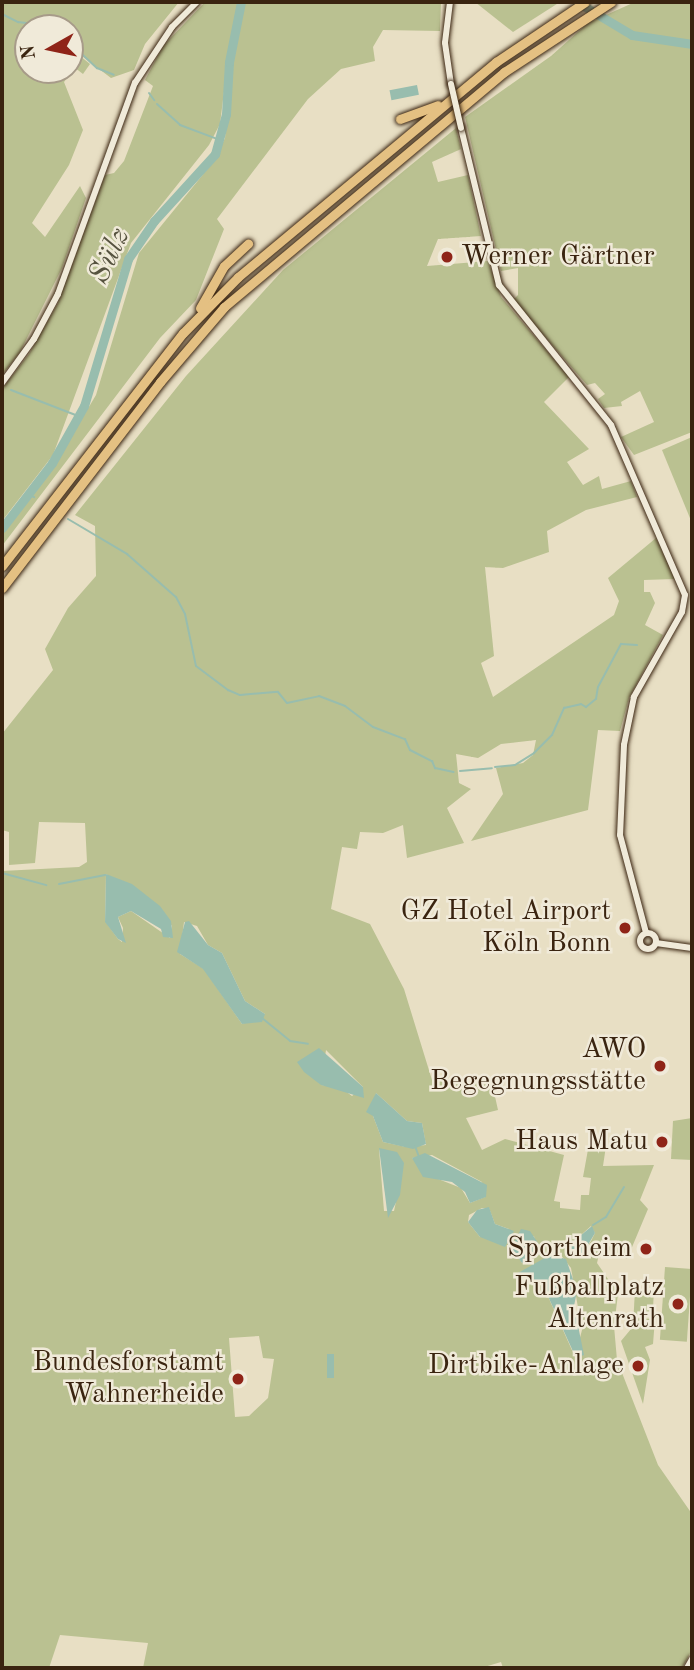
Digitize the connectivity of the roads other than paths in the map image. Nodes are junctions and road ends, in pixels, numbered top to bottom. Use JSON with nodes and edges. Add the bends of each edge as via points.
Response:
{"nodes":[{"id":1,"x":197,"y":2,"type":"edge"},
{"id":2,"x":450,"y":2,"type":"edge"},
{"id":3,"x":585,"y":2,"type":"edge"},
{"id":4,"x":611,"y":2,"type":"edge"},
{"id":5,"x":447,"y":102,"type":"junction"},
{"id":6,"x":400,"y":119,"type":"dead end"},
{"id":7,"x":248,"y":244,"type":"dead end"},
{"id":8,"x":183,"y":333,"type":"junction"},
{"id":9,"x":2,"y":383,"type":"edge"},
{"id":10,"x":2,"y":566,"type":"edge"},
{"id":11,"x":2,"y":588,"type":"edge"},
{"id":12,"x":646,"y":933,"type":"junction"},
{"id":13,"x":656,"y":943,"type":"junction"},
{"id":14,"x":692,"y":948,"type":"edge"},
{"id":15,"x":692,"y":1659,"type":"edge"},
{"id":16,"x":687,"y":1668,"type":"edge"}],
"edges":[{"from":1,"to":9,"type":"main road","via":[[172,27],[135,82],[58,294],[34,339]]},
{"from":2,"to":12,"type":"main road","bridge":true,"via":[[445,43],[451,84],[499,285],[611,425],[685,595],[683,610],[634,697],[625,736],[620,835]]},
{"from":3,"to":5,"type":"highway"},
{"from":4,"to":11,"type":"highway","via":[[504,72],[224,307],[154,389]]},
{"from":5,"to":6,"type":"highway"},
{"from":5,"to":8,"type":"highway","via":[[253,262]]},
{"from":7,"to":8,"type":"highway","via":[[224,266]]},
{"from":8,"to":10,"type":"highway"},
{"from":12,"to":13,"type":"main road"},
{"from":12,"to":13,"type":"main road","via":[[642,946],[649,949]]},
{"from":13,"to":14,"type":"main road"},
{"from":15,"to":16,"type":"main road"}]}
